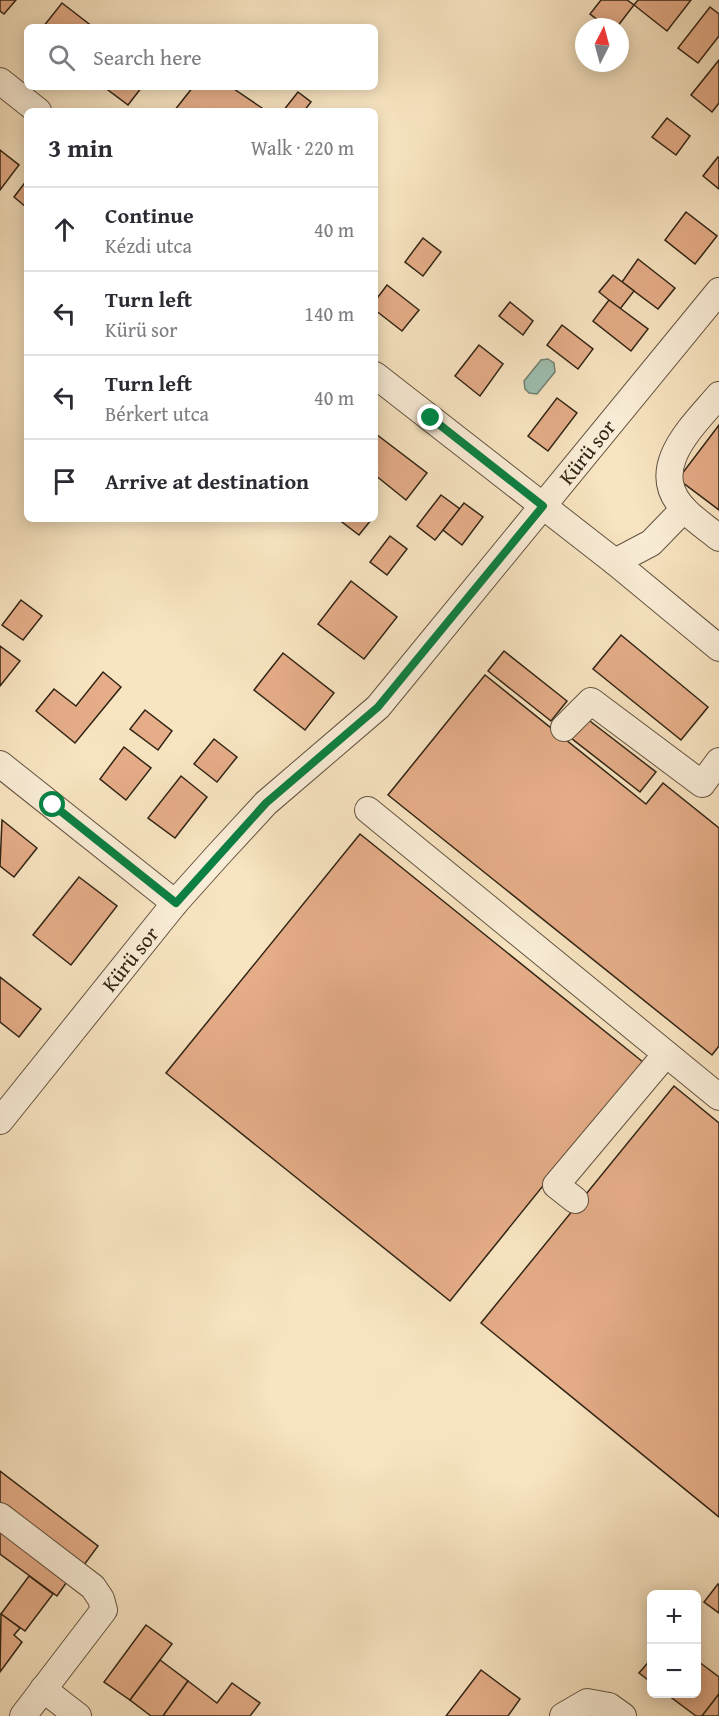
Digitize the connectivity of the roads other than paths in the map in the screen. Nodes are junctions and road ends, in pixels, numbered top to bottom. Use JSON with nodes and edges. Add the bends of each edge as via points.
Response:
{"nodes":[{"id":1,"x":0,"y":81,"type":"edge"},
{"id":2,"x":34,"y":108,"type":"edge"},
{"id":3,"x":719,"y":291,"type":"edge"},
{"id":4,"x":378,"y":377,"type":"edge"},
{"id":5,"x":719,"y":395,"type":"edge"},
{"id":6,"x":543,"y":506,"type":"junction"},
{"id":7,"x":684,"y":510,"type":"junction"},
{"id":8,"x":719,"y":538,"type":"edge"},
{"id":9,"x":615,"y":562,"type":"junction"},
{"id":10,"x":719,"y":648,"type":"edge"},
{"id":11,"x":564,"y":728,"type":"dead end"},
{"id":12,"x":719,"y":761,"type":"edge"},
{"id":13,"x":0,"y":764,"type":"edge"},
{"id":14,"x":368,"y":810,"type":"dead end"},
{"id":15,"x":176,"y":903,"type":"junction"},
{"id":16,"x":666,"y":1054,"type":"junction"},
{"id":17,"x":719,"y":1097,"type":"edge"},
{"id":18,"x":0,"y":1121,"type":"edge"},
{"id":19,"x":575,"y":1200,"type":"dead end"},
{"id":20,"x":0,"y":1516,"type":"edge"},
{"id":21,"x":43,"y":1689,"type":"junction"},
{"id":22,"x":23,"y":1716,"type":"edge"},
{"id":23,"x":78,"y":1716,"type":"edge"},
{"id":24,"x":563,"y":1716,"type":"edge"},
{"id":25,"x":623,"y":1716,"type":"edge"}],
"edges":[{"from":1,"to":2,"type":"street"},
{"from":3,"to":6,"type":"street","name":"Kürü sor"},
{"from":4,"to":6,"type":"street"},
{"from":5,"to":7,"type":"street","via":[[678,444],[670,468],[671,489]]},
{"from":6,"to":9,"type":"street"},
{"from":6,"to":15,"type":"street","name":"Kürü sor","via":[[378,707],[266,803]]},
{"from":7,"to":8,"type":"street"},
{"from":7,"to":9,"type":"street","via":[[651,543]]},
{"from":9,"to":10,"type":"street"},
{"from":11,"to":12,"type":"street","via":[[591,702],[702,784]]},
{"from":13,"to":15,"type":"street"},
{"from":14,"to":16,"type":"street"},
{"from":15,"to":18,"type":"street","name":"Kürü sor"},
{"from":16,"to":17,"type":"street"},
{"from":16,"to":19,"type":"street","via":[[556,1185]]},
{"from":20,"to":21,"type":"street","via":[[93,1587],[104,1610]]},
{"from":21,"to":22,"type":"street"},
{"from":21,"to":23,"type":"street"},
{"from":24,"to":25,"type":"street","via":[[587,1702],[609,1706]]}]}
